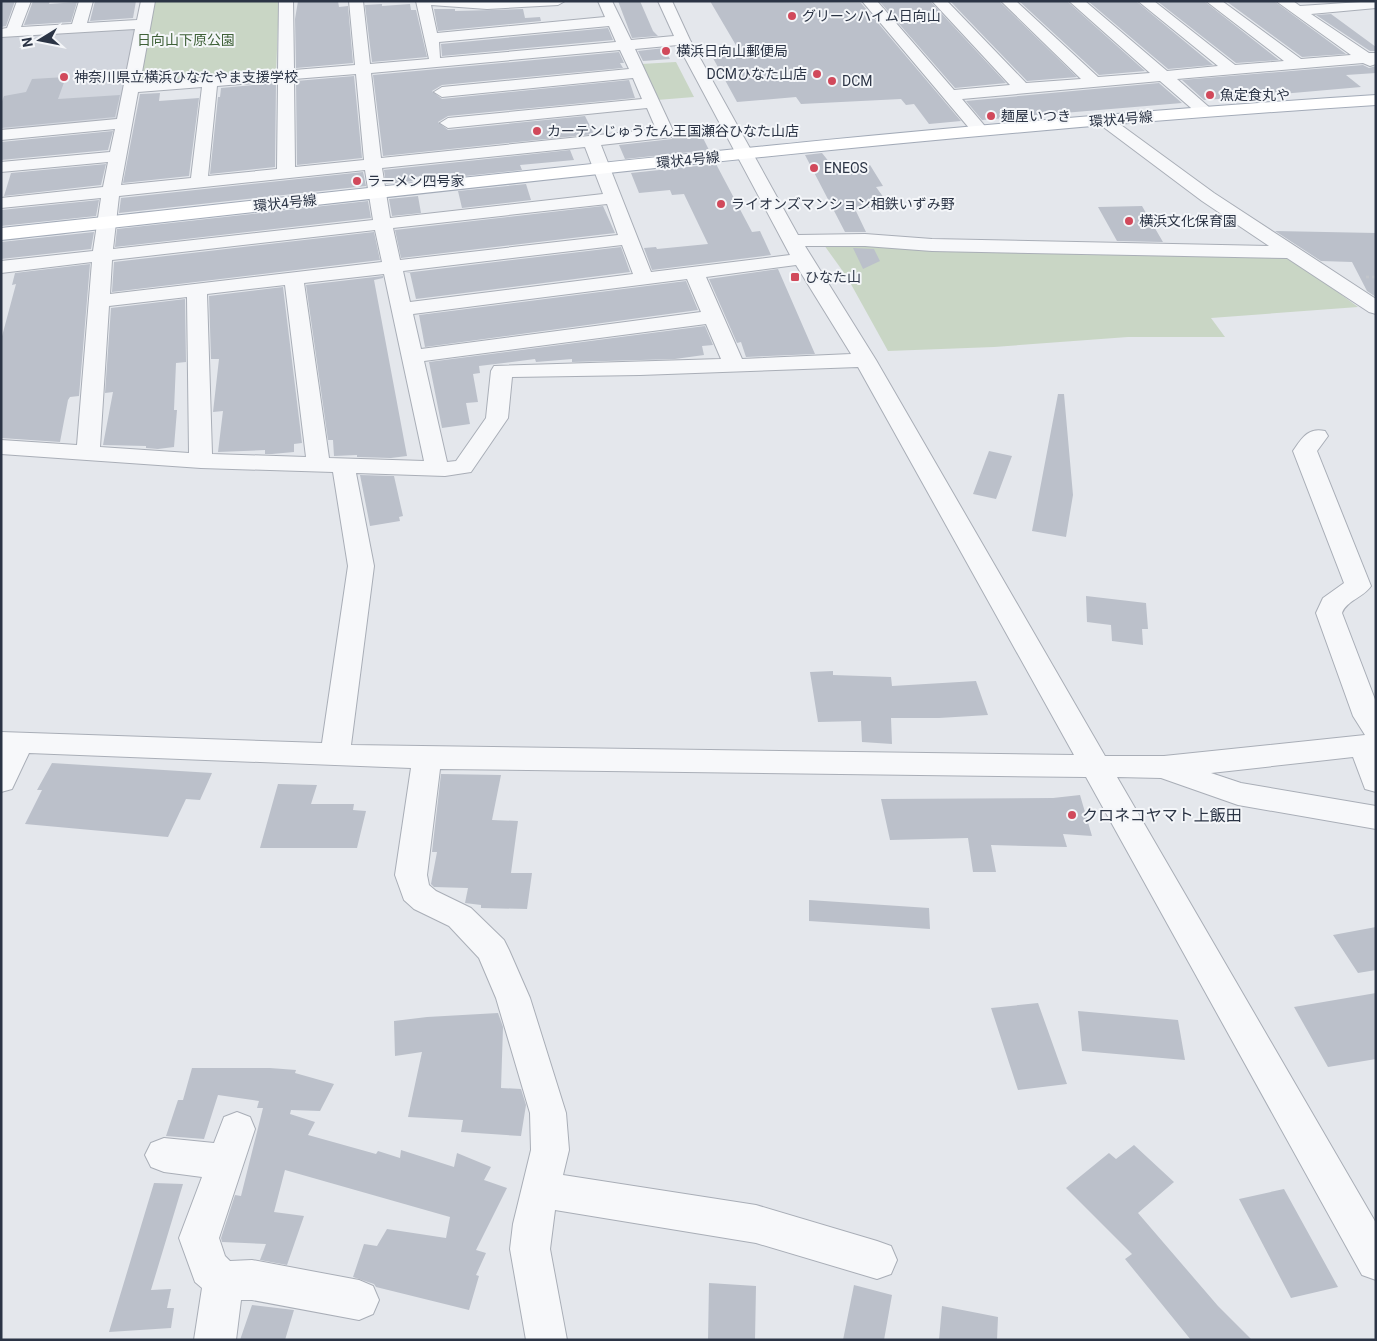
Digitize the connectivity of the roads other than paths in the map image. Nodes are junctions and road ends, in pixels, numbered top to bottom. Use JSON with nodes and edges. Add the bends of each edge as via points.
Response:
{"nodes":[{"id":1,"x":24,"y":1,"type":"edge"},
{"id":2,"x":86,"y":1,"type":"edge"},
{"id":3,"x":148,"y":1,"type":"edge"},
{"id":4,"x":286,"y":1,"type":"edge"},
{"id":5,"x":356,"y":1,"type":"edge"},
{"id":6,"x":423,"y":1,"type":"edge"},
{"id":7,"x":434,"y":1,"type":"edge"},
{"id":8,"x":558,"y":1,"type":"edge"},
{"id":9,"x":605,"y":1,"type":"edge"},
{"id":10,"x":665,"y":1,"type":"edge"},
{"id":11,"x":869,"y":1,"type":"edge"},
{"id":12,"x":939,"y":1,"type":"edge"},
{"id":13,"x":1008,"y":1,"type":"edge"},
{"id":14,"x":1076,"y":1,"type":"edge"},
{"id":15,"x":1145,"y":1,"type":"edge"},
{"id":16,"x":1213,"y":1,"type":"edge"},
{"id":17,"x":1283,"y":1,"type":"edge"},
{"id":18,"x":1376,"y":4,"type":"edge"},
{"id":19,"x":1352,"y":6,"type":"junction"},
{"id":20,"x":1297,"y":11,"type":"junction"},
{"id":21,"x":612,"y":21,"type":"junction"},
{"id":22,"x":1376,"y":21,"type":"edge"},
{"id":23,"x":143,"y":24,"type":"junction"},
{"id":24,"x":78,"y":28,"type":"junction"},
{"id":25,"x":7,"y":33,"type":"edge"},
{"id":26,"x":431,"y":38,"type":"junction"},
{"id":27,"x":683,"y":40,"type":"junction"},
{"id":28,"x":624,"y":46,"type":"junction"},
{"id":29,"x":1372,"y":60,"type":"edge"},
{"id":30,"x":436,"y":63,"type":"junction"},
{"id":31,"x":1298,"y":64,"type":"junction"},
{"id":32,"x":363,"y":69,"type":"junction"},
{"id":33,"x":1232,"y":70,"type":"junction"},
{"id":34,"x":637,"y":73,"type":"junction"},
{"id":35,"x":286,"y":75,"type":"junction"},
{"id":36,"x":1163,"y":76,"type":"junction"},
{"id":37,"x":210,"y":82,"type":"junction"},
{"id":38,"x":1094,"y":82,"type":"junction"},
{"id":39,"x":131,"y":88,"type":"junction"},
{"id":40,"x":1022,"y":88,"type":"junction"},
{"id":41,"x":442,"y":92,"type":"junction"},
{"id":42,"x":950,"y":94,"type":"junction"},
{"id":43,"x":1376,"y":100,"type":"edge"},
{"id":44,"x":651,"y":103,"type":"junction"},
{"id":45,"x":1204,"y":111,"type":"junction"},
{"id":46,"x":1104,"y":120,"type":"junction"},
{"id":47,"x":124,"y":123,"type":"junction"},
{"id":48,"x":448,"y":123,"type":"junction"},
{"id":49,"x":981,"y":131,"type":"junction"},
{"id":50,"x":1,"y":135,"type":"edge"},
{"id":51,"x":592,"y":142,"type":"junction"},
{"id":52,"x":744,"y":154,"type":"junction"},
{"id":53,"x":118,"y":156,"type":"junction"},
{"id":54,"x":455,"y":156,"type":"junction"},
{"id":55,"x":373,"y":165,"type":"junction"},
{"id":56,"x":1,"y":168,"type":"edge"},
{"id":57,"x":602,"y":169,"type":"junction"},
{"id":58,"x":286,"y":174,"type":"junction"},
{"id":59,"x":199,"y":183,"type":"junction"},
{"id":60,"x":111,"y":192,"type":"junction"},
{"id":61,"x":376,"y":194,"type":"junction"},
{"id":62,"x":613,"y":198,"type":"junction"},
{"id":63,"x":1,"y":204,"type":"edge"},
{"id":64,"x":105,"y":223,"type":"junction"},
{"id":65,"x":382,"y":224,"type":"junction"},
{"id":66,"x":1,"y":234,"type":"edge"},
{"id":67,"x":629,"y":239,"type":"junction"},
{"id":68,"x":797,"y":250,"type":"junction"},
{"id":69,"x":1292,"y":252,"type":"junction"},
{"id":70,"x":103,"y":255,"type":"junction"},
{"id":71,"x":392,"y":267,"type":"junction"},
{"id":72,"x":2,"y":272,"type":"edge"},
{"id":73,"x":694,"y":272,"type":"junction"},
{"id":74,"x":294,"y":278,"type":"junction"},
{"id":75,"x":644,"y":278,"type":"junction"},
{"id":76,"x":198,"y":289,"type":"junction"},
{"id":77,"x":100,"y":301,"type":"junction"},
{"id":78,"x":1376,"y":308,"type":"edge"},
{"id":79,"x":401,"y":309,"type":"junction"},
{"id":80,"x":713,"y":317,"type":"junction"},
{"id":81,"x":412,"y":356,"type":"junction"},
{"id":82,"x":865,"y":360,"type":"junction"},
{"id":83,"x":734,"y":365,"type":"junction"},
{"id":84,"x":1317,"y":436,"type":"dead end"},
{"id":85,"x":1,"y":447,"type":"edge"},
{"id":86,"x":88,"y":454,"type":"junction"},
{"id":87,"x":201,"y":460,"type":"junction"},
{"id":88,"x":318,"y":464,"type":"junction"},
{"id":89,"x":343,"y":465,"type":"junction"},
{"id":90,"x":437,"y":468,"type":"junction"},
{"id":91,"x":1372,"y":740,"type":"edge"},
{"id":92,"x":11,"y":743,"type":"edge"},
{"id":93,"x":335,"y":755,"type":"junction"},
{"id":94,"x":427,"y":758,"type":"junction"},
{"id":95,"x":1096,"y":767,"type":"junction"},
{"id":96,"x":1164,"y":767,"type":"junction"},
{"id":97,"x":1,"y":781,"type":"edge"},
{"id":98,"x":1376,"y":781,"type":"edge"},
{"id":99,"x":1376,"y":818,"type":"edge"},
{"id":100,"x":164,"y":1155,"type":"dead end"},
{"id":101,"x":541,"y":1190,"type":"junction"},
{"id":102,"x":877,"y":1260,"type":"dead end"},
{"id":103,"x":1376,"y":1261,"type":"edge"},
{"id":104,"x":223,"y":1281,"type":"junction"},
{"id":105,"x":359,"y":1300,"type":"dead end"},
{"id":106,"x":215,"y":1340,"type":"edge"},
{"id":107,"x":547,"y":1340,"type":"edge"}],
"edges":[{"from":1,"to":25,"type":"street"},
{"from":2,"to":24,"type":"street"},
{"from":3,"to":23,"type":"street"},
{"from":4,"to":35,"type":"street"},
{"from":5,"to":32,"type":"street"},
{"from":6,"to":26,"type":"street"},
{"from":7,"to":8,"type":"street","via":[[487,5]]},
{"from":9,"to":21,"type":"street"},
{"from":10,"to":27,"type":"street"},
{"from":11,"to":42,"type":"street"},
{"from":12,"to":40,"type":"street"},
{"from":13,"to":38,"type":"street"},
{"from":14,"to":36,"type":"street"},
{"from":15,"to":33,"type":"street"},
{"from":16,"to":31,"type":"street"},
{"from":17,"to":20,"type":"street"},
{"from":18,"to":19,"type":"street"},
{"from":19,"to":20,"type":"street"},
{"from":19,"to":22,"type":"street"},
{"from":20,"to":29,"type":"street"},
{"from":21,"to":26,"type":"street"},
{"from":21,"to":28,"type":"street"},
{"from":23,"to":24,"type":"street"},
{"from":23,"to":39,"type":"street"},
{"from":24,"to":25,"type":"street"},
{"from":26,"to":30,"type":"street"},
{"from":27,"to":28,"type":"street"},
{"from":27,"to":52,"type":"street"},
{"from":28,"to":30,"type":"street"},
{"from":28,"to":34,"type":"street"},
{"from":29,"to":31,"type":"street"},
{"from":30,"to":32,"type":"street"},
{"from":30,"to":41,"type":"street"},
{"from":31,"to":33,"type":"street"},
{"from":32,"to":35,"type":"street"},
{"from":32,"to":55,"type":"street"},
{"from":33,"to":36,"type":"street"},
{"from":34,"to":41,"type":"street"},
{"from":34,"to":44,"type":"street"},
{"from":35,"to":37,"type":"street"},
{"from":35,"to":58,"type":"street"},
{"from":36,"to":38,"type":"street"},
{"from":36,"to":45,"type":"street"},
{"from":37,"to":39,"type":"street"},
{"from":37,"to":59,"type":"street"},
{"from":38,"to":40,"type":"street"},
{"from":39,"to":47,"type":"street"},
{"from":40,"to":42,"type":"street"},
{"from":41,"to":48,"type":"street"},
{"from":42,"to":49,"type":"street"},
{"from":43,"to":45,"type":"main road","name":"環状4号線"},
{"from":44,"to":48,"type":"street"},
{"from":44,"to":51,"type":"street","via":[[666,133]]},
{"from":45,"to":46,"type":"main road","name":"環状4号線"},
{"from":46,"to":49,"type":"main road","name":"環状4号線"},
{"from":46,"to":69,"type":"street","via":[[1208,197]]},
{"from":47,"to":50,"type":"street"},
{"from":47,"to":53,"type":"street"},
{"from":48,"to":54,"type":"street"},
{"from":49,"to":52,"type":"main road","name":"環状4号線"},
{"from":51,"to":54,"type":"street"},
{"from":51,"to":57,"type":"street"},
{"from":52,"to":57,"type":"main road","name":"環状4号線"},
{"from":52,"to":68,"type":"street"},
{"from":53,"to":56,"type":"street"},
{"from":53,"to":60,"type":"street"},
{"from":54,"to":55,"type":"street"},
{"from":55,"to":58,"type":"street"},
{"from":55,"to":61,"type":"street"},
{"from":57,"to":61,"type":"main road","name":"環状4号線"},
{"from":57,"to":62,"type":"street"},
{"from":58,"to":59,"type":"street"},
{"from":59,"to":60,"type":"street"},
{"from":60,"to":63,"type":"street"},
{"from":60,"to":64,"type":"street"},
{"from":61,"to":64,"type":"main road","name":"環状4号線"},
{"from":61,"to":65,"type":"street"},
{"from":62,"to":65,"type":"street"},
{"from":62,"to":67,"type":"street"},
{"from":64,"to":66,"type":"main road","name":"環状4号線"},
{"from":64,"to":70,"type":"street"},
{"from":65,"to":70,"type":"street"},
{"from":65,"to":71,"type":"street"},
{"from":67,"to":71,"type":"street"},
{"from":67,"to":75,"type":"street"},
{"from":68,"to":69,"type":"street","via":[[865,240],[932,245]]},
{"from":68,"to":73,"type":"street"},
{"from":68,"to":82,"type":"street"},
{"from":69,"to":78,"type":"street"},
{"from":70,"to":72,"type":"street"},
{"from":70,"to":77,"type":"street"},
{"from":71,"to":74,"type":"street"},
{"from":71,"to":79,"type":"street"},
{"from":73,"to":75,"type":"street"},
{"from":73,"to":80,"type":"street"},
{"from":74,"to":76,"type":"street"},
{"from":74,"to":88,"type":"street"},
{"from":75,"to":79,"type":"street"},
{"from":76,"to":77,"type":"street"},
{"from":76,"to":87,"type":"street"},
{"from":77,"to":86,"type":"street"},
{"from":79,"to":81,"type":"street"},
{"from":80,"to":81,"type":"street"},
{"from":80,"to":83,"type":"street"},
{"from":81,"to":90,"type":"street"},
{"from":82,"to":83,"type":"street"},
{"from":82,"to":95,"type":"street"},
{"from":83,"to":90,"type":"street","via":[[502,371],[497,418],[488,434],[463,467]]},
{"from":84,"to":91,"type":"street","via":[[1305,451],[1358,586],[1332,604],[1329,613],[1367,716]]},
{"from":85,"to":86,"type":"street"},
{"from":86,"to":87,"type":"street"},
{"from":87,"to":88,"type":"street"},
{"from":88,"to":89,"type":"street"},
{"from":89,"to":90,"type":"street"},
{"from":89,"to":93,"type":"street","via":[[361,566]]},
{"from":91,"to":96,"type":"street"},
{"from":91,"to":98,"type":"street"},
{"from":92,"to":93,"type":"street"},
{"from":92,"to":97,"type":"street"},
{"from":93,"to":94,"type":"street"},
{"from":94,"to":95,"type":"street"},
{"from":94,"to":101,"type":"street","via":[[410,875],[415,891],[425,900],[460,917],[492,950],[513,998],[548,1113],[550,1150]]},
{"from":95,"to":96,"type":"street"},
{"from":95,"to":103,"type":"street"},
{"from":96,"to":99,"type":"street","via":[[1238,794]]},
{"from":100,"to":104,"type":"street","via":[[231,1146],[199,1238],[208,1268]]},
{"from":101,"to":102,"type":"street","via":[[756,1224]]},
{"from":101,"to":107,"type":"street","via":[[532,1224],[530,1249]]},
{"from":104,"to":105,"type":"street","via":[[252,1280]]},
{"from":104,"to":106,"type":"street"}]}
